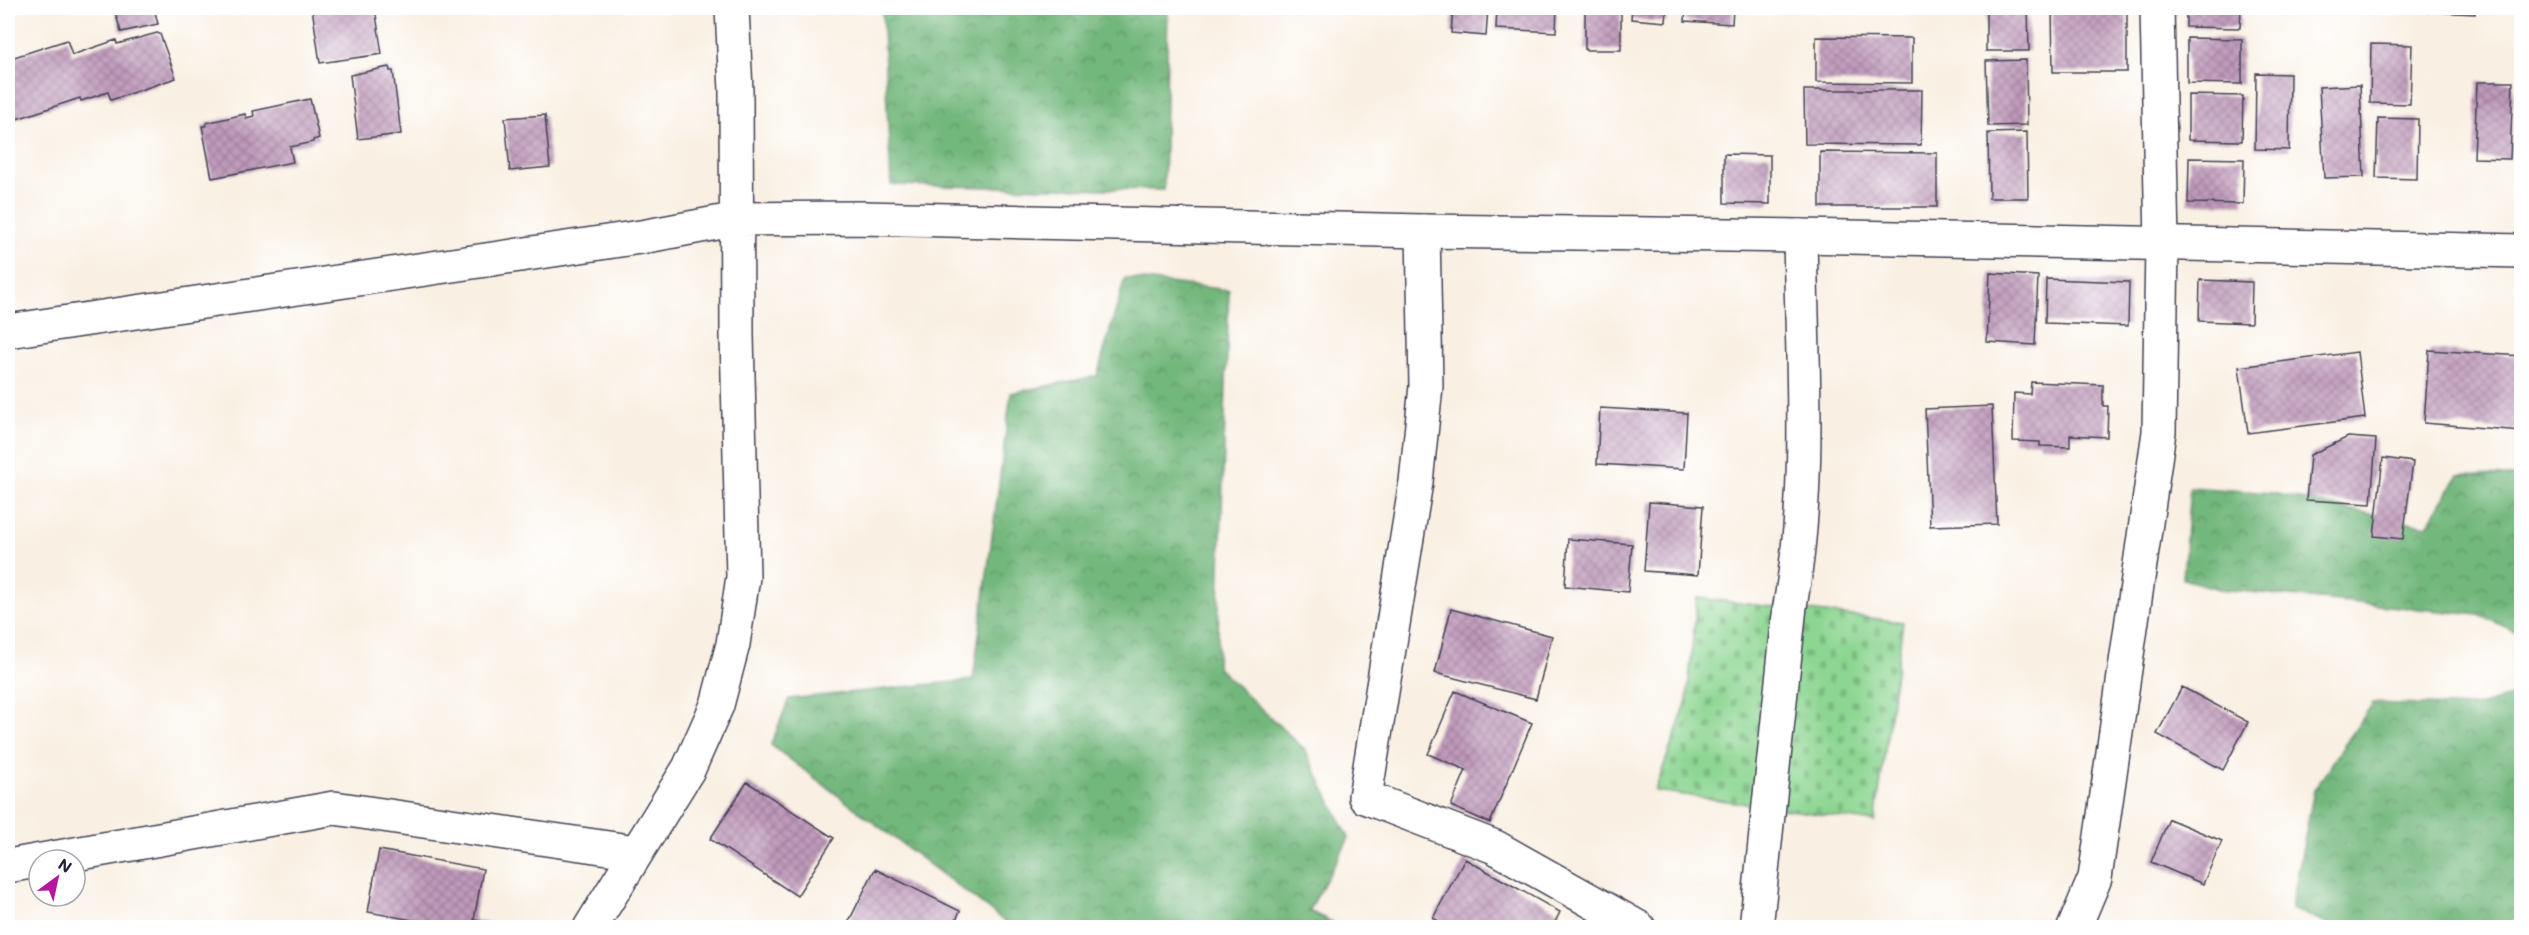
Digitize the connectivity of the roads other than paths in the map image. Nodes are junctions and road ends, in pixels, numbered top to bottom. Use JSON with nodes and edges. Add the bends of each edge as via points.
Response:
{"nodes":[{"id":1,"x":732,"y":8,"type":"edge"},
{"id":2,"x":2157,"y":8,"type":"edge"},
{"id":3,"x":738,"y":219,"type":"junction"},
{"id":4,"x":1423,"y":231,"type":"junction"},
{"id":5,"x":1800,"y":236,"type":"junction"},
{"id":6,"x":2162,"y":244,"type":"junction"},
{"id":7,"x":2522,"y":252,"type":"edge"},
{"id":8,"x":8,"y":331,"type":"edge"},
{"id":9,"x":636,"y":852,"type":"junction"},
{"id":10,"x":8,"y":866,"type":"edge"},
{"id":11,"x":590,"y":927,"type":"edge"},
{"id":12,"x":1639,"y":927,"type":"edge"},
{"id":13,"x":1756,"y":927,"type":"edge"},
{"id":14,"x":2074,"y":927,"type":"edge"}],
"edges":[{"from":1,"to":3,"type":"street"},
{"from":2,"to":6,"type":"street"},
{"from":3,"to":4,"type":"street","via":[[862,218]]},
{"from":3,"to":8,"type":"street","via":[[647,236]]},
{"from":3,"to":9,"type":"street","via":[[743,577],[733,644],[717,705],[689,768]]},
{"from":4,"to":5,"type":"street"},
{"from":4,"to":12,"type":"street","via":[[1426,386],[1418,472],[1365,796],[1495,847]]},
{"from":5,"to":6,"type":"street"},
{"from":5,"to":13,"type":"street","via":[[1804,449],[1798,558]]},
{"from":6,"to":7,"type":"street"},
{"from":6,"to":14,"type":"street","via":[[2159,432],[2095,878]]},
{"from":9,"to":10,"type":"street","via":[[334,808]]},
{"from":9,"to":11,"type":"street"}]}
